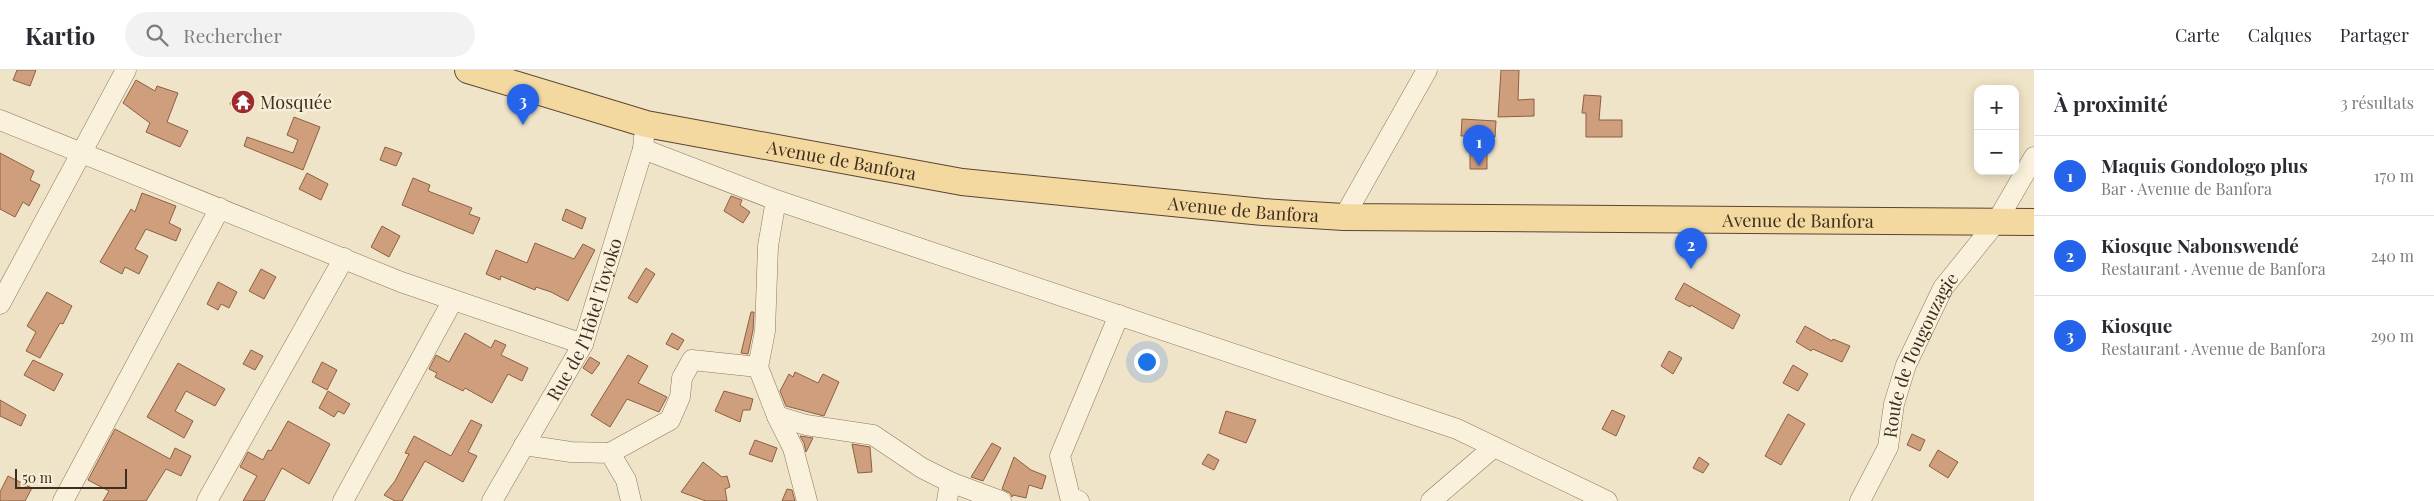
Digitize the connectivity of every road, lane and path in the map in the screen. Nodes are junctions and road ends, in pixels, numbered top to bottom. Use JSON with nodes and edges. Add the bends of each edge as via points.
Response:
{"nodes":[{"id":1,"x":126,"y":70,"type":"edge"},
{"id":2,"x":468,"y":70,"type":"edge"},
{"id":3,"x":1427,"y":70,"type":"edge"},
{"id":4,"x":0,"y":120,"type":"edge"},
{"id":5,"x":644,"y":136,"type":"junction"},
{"id":6,"x":82,"y":152,"type":"junction"},
{"id":7,"x":2034,"y":157,"type":"edge"},
{"id":8,"x":776,"y":200,"type":"junction"},
{"id":9,"x":220,"y":208,"type":"junction"},
{"id":10,"x":1344,"y":217,"type":"junction"},
{"id":11,"x":1997,"y":221,"type":"junction"},
{"id":12,"x":2034,"y":222,"type":"edge"},
{"id":13,"x":344,"y":258,"type":"junction"},
{"id":14,"x":452,"y":300,"type":"junction"},
{"id":15,"x":0,"y":304,"type":"edge"},
{"id":16,"x":1119,"y":315,"type":"junction"},
{"id":17,"x":583,"y":344,"type":"junction"},
{"id":18,"x":758,"y":367,"type":"junction"},
{"id":19,"x":777,"y":416,"type":"junction"},
{"id":20,"x":524,"y":445,"type":"junction"},
{"id":21,"x":1494,"y":447,"type":"junction"},
{"id":22,"x":610,"y":453,"type":"junction"},
{"id":23,"x":948,"y":492,"type":"edge"},
{"id":24,"x":63,"y":501,"type":"edge"},
{"id":25,"x":207,"y":501,"type":"edge"},
{"id":26,"x":343,"y":501,"type":"edge"},
{"id":27,"x":492,"y":501,"type":"edge"},
{"id":28,"x":631,"y":501,"type":"edge"},
{"id":29,"x":807,"y":501,"type":"edge"},
{"id":30,"x":1001,"y":501,"type":"edge"},
{"id":31,"x":1079,"y":501,"type":"edge"},
{"id":32,"x":1431,"y":501,"type":"edge"},
{"id":33,"x":1606,"y":501,"type":"edge"},
{"id":34,"x":1860,"y":501,"type":"edge"}],
"edges":[{"from":1,"to":6,"type":"street"},
{"from":2,"to":5,"type":"main road","name":"Avenue de Banfora"},
{"from":3,"to":10,"type":"street"},
{"from":4,"to":6,"type":"street"},
{"from":5,"to":8,"type":"street"},
{"from":5,"to":10,"type":"main road","name":"Avenue de Banfora","via":[[962,182]]},
{"from":5,"to":17,"type":"street","name":"Rue de l'Hôtel Toyoko"},
{"from":6,"to":9,"type":"street"},
{"from":6,"to":15,"type":"street"},
{"from":7,"to":11,"type":"street","name":"Route de Tougouzagie"},
{"from":8,"to":16,"type":"street"},
{"from":8,"to":18,"type":"street","via":[[768,246],[765,331]]},
{"from":9,"to":13,"type":"street"},
{"from":9,"to":24,"type":"street"},
{"from":10,"to":11,"type":"main road","name":"Avenue de Banfora"},
{"from":11,"to":12,"type":"main road","name":"Avenue de Banfora"},
{"from":11,"to":34,"type":"street","name":"Route de Tougouzagie","via":[[1943,288],[1906,365],[1894,404],[1888,447]]},
{"from":13,"to":14,"type":"street"},
{"from":13,"to":25,"type":"street"},
{"from":14,"to":17,"type":"street"},
{"from":14,"to":26,"type":"street"},
{"from":16,"to":21,"type":"street","via":[[1457,429]]},
{"from":16,"to":31,"type":"street","via":[[1060,456],[1070,496]]},
{"from":17,"to":20,"type":"street","name":"Rue de l'Hôtel Toyoko"},
{"from":18,"to":19,"type":"street"},
{"from":18,"to":22,"type":"street","via":[[692,360],[682,378],[680,397],[670,420]]},
{"from":19,"to":23,"type":"street","via":[[806,426],[873,435],[922,468]]},
{"from":19,"to":29,"type":"street","via":[[793,448]]},
{"from":20,"to":22,"type":"street","via":[[571,452]]},
{"from":20,"to":27,"type":"street","name":"Rue de l'Hôtel Toyoko"},
{"from":21,"to":32,"type":"street"},
{"from":21,"to":33,"type":"street"},
{"from":22,"to":28,"type":"street","via":[[626,480]]},
{"from":23,"to":30,"type":"street"}]}
